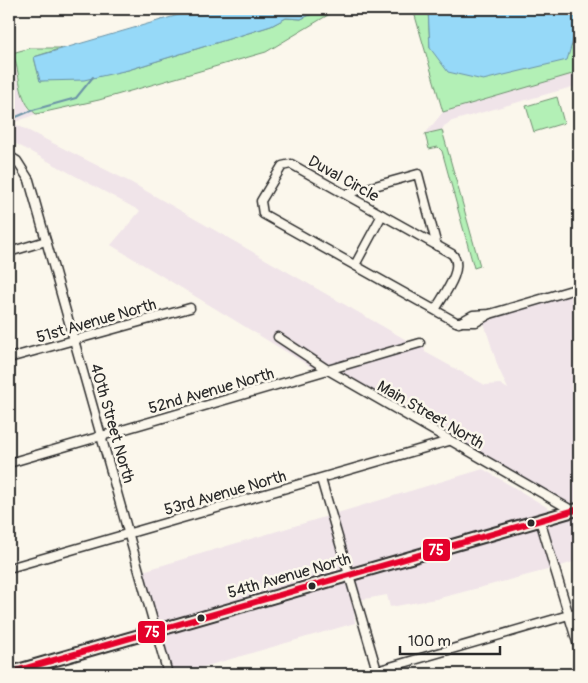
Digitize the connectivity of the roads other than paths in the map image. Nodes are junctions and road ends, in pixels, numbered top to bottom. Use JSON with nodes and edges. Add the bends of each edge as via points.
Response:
{"nodes":[{"id":1,"x":9,"y":156,"type":"edge"},
{"id":2,"x":346,"y":194,"type":"junction"},
{"id":3,"x":382,"y":215,"type":"junction"},
{"id":4,"x":46,"y":241,"type":"junction"},
{"id":5,"x":437,"y":246,"type":"junction"},
{"id":6,"x":9,"y":252,"type":"edge"},
{"id":7,"x":355,"y":265,"type":"junction"},
{"id":8,"x":579,"y":288,"type":"edge"},
{"id":9,"x":190,"y":308,"type":"dead end"},
{"id":10,"x":435,"y":310,"type":"junction"},
{"id":11,"x":278,"y":337,"type":"dead end"},
{"id":12,"x":75,"y":339,"type":"junction"},
{"id":13,"x":420,"y":343,"type":"dead end"},
{"id":14,"x":9,"y":358,"type":"edge"},
{"id":15,"x":328,"y":370,"type":"junction"},
{"id":16,"x":102,"y":436,"type":"junction"},
{"id":17,"x":449,"y":441,"type":"junction"},
{"id":18,"x":9,"y":463,"type":"edge"},
{"id":19,"x":321,"y":479,"type":"junction"},
{"id":20,"x":576,"y":510,"type":"edge"},
{"id":21,"x":540,"y":520,"type":"junction"},
{"id":22,"x":129,"y":534,"type":"junction"},
{"id":23,"x":9,"y":568,"type":"edge"},
{"id":24,"x":348,"y":575,"type":"junction"},
{"id":25,"x":579,"y":612,"type":"edge"},
{"id":26,"x":569,"y":615,"type":"junction"},
{"id":27,"x":155,"y":630,"type":"junction"},
{"id":28,"x":579,"y":649,"type":"edge"},
{"id":29,"x":9,"y":673,"type":"edge"},
{"id":30,"x":378,"y":673,"type":"edge"},
{"id":31,"x":168,"y":674,"type":"edge"},
{"id":32,"x":366,"y":674,"type":"edge"}],
"edges":[{"from":1,"to":4,"type":"street","name":"40th Street North","via":[[17,161],[29,180]]},
{"from":2,"to":3,"type":"street","name":"Duval Circle"},
{"from":2,"to":5,"type":"street","via":[[418,174]]},
{"from":2,"to":7,"type":"street","name":"Duval Circle","via":[[286,164],[278,171],[261,209],[265,215]]},
{"from":3,"to":5,"type":"street","name":"Duval Circle"},
{"from":3,"to":7,"type":"street"},
{"from":4,"to":6,"type":"street"},
{"from":4,"to":12,"type":"street","name":"40th Street North"},
{"from":5,"to":10,"type":"street","name":"Duval Circle","via":[[455,257],[456,268]]},
{"from":7,"to":10,"type":"street","name":"Duval Circle"},
{"from":8,"to":10,"type":"street","name":"Duval Circle","via":[[490,314],[476,322],[458,322]]},
{"from":9,"to":12,"type":"street","name":"51st Avenue North"},
{"from":11,"to":15,"type":"street","name":"Main Street North"},
{"from":12,"to":14,"type":"street","name":"51st Avenue North"},
{"from":12,"to":16,"type":"street","name":"40th Street North"},
{"from":13,"to":15,"type":"street","name":"52nd Avenue North"},
{"from":15,"to":16,"type":"street","name":"52nd Avenue North"},
{"from":15,"to":17,"type":"street","name":"Main Street North"},
{"from":16,"to":18,"type":"street","name":"52nd Avenue North"},
{"from":16,"to":22,"type":"street","name":"40th Street North"},
{"from":17,"to":19,"type":"street","name":"53rd Avenue North"},
{"from":17,"to":20,"type":"street","name":"Main Street North"},
{"from":19,"to":22,"type":"street","name":"53rd Avenue North"},
{"from":19,"to":24,"type":"street"},
{"from":20,"to":21,"type":"main road","name":"54th Avenue North"},
{"from":21,"to":24,"type":"main road","name":"54th Avenue North"},
{"from":21,"to":26,"type":"street"},
{"from":22,"to":23,"type":"street","name":"53rd Avenue North"},
{"from":22,"to":27,"type":"street","name":"40th Street North"},
{"from":24,"to":27,"type":"main road","name":"54th Avenue North"},
{"from":24,"to":30,"type":"street"},
{"from":25,"to":26,"type":"street"},
{"from":26,"to":28,"type":"street"},
{"from":26,"to":30,"type":"street"},
{"from":27,"to":29,"type":"main road","name":"54th Avenue North"},
{"from":27,"to":31,"type":"street","name":"40th Street North"},
{"from":30,"to":32,"type":"street"}]}
